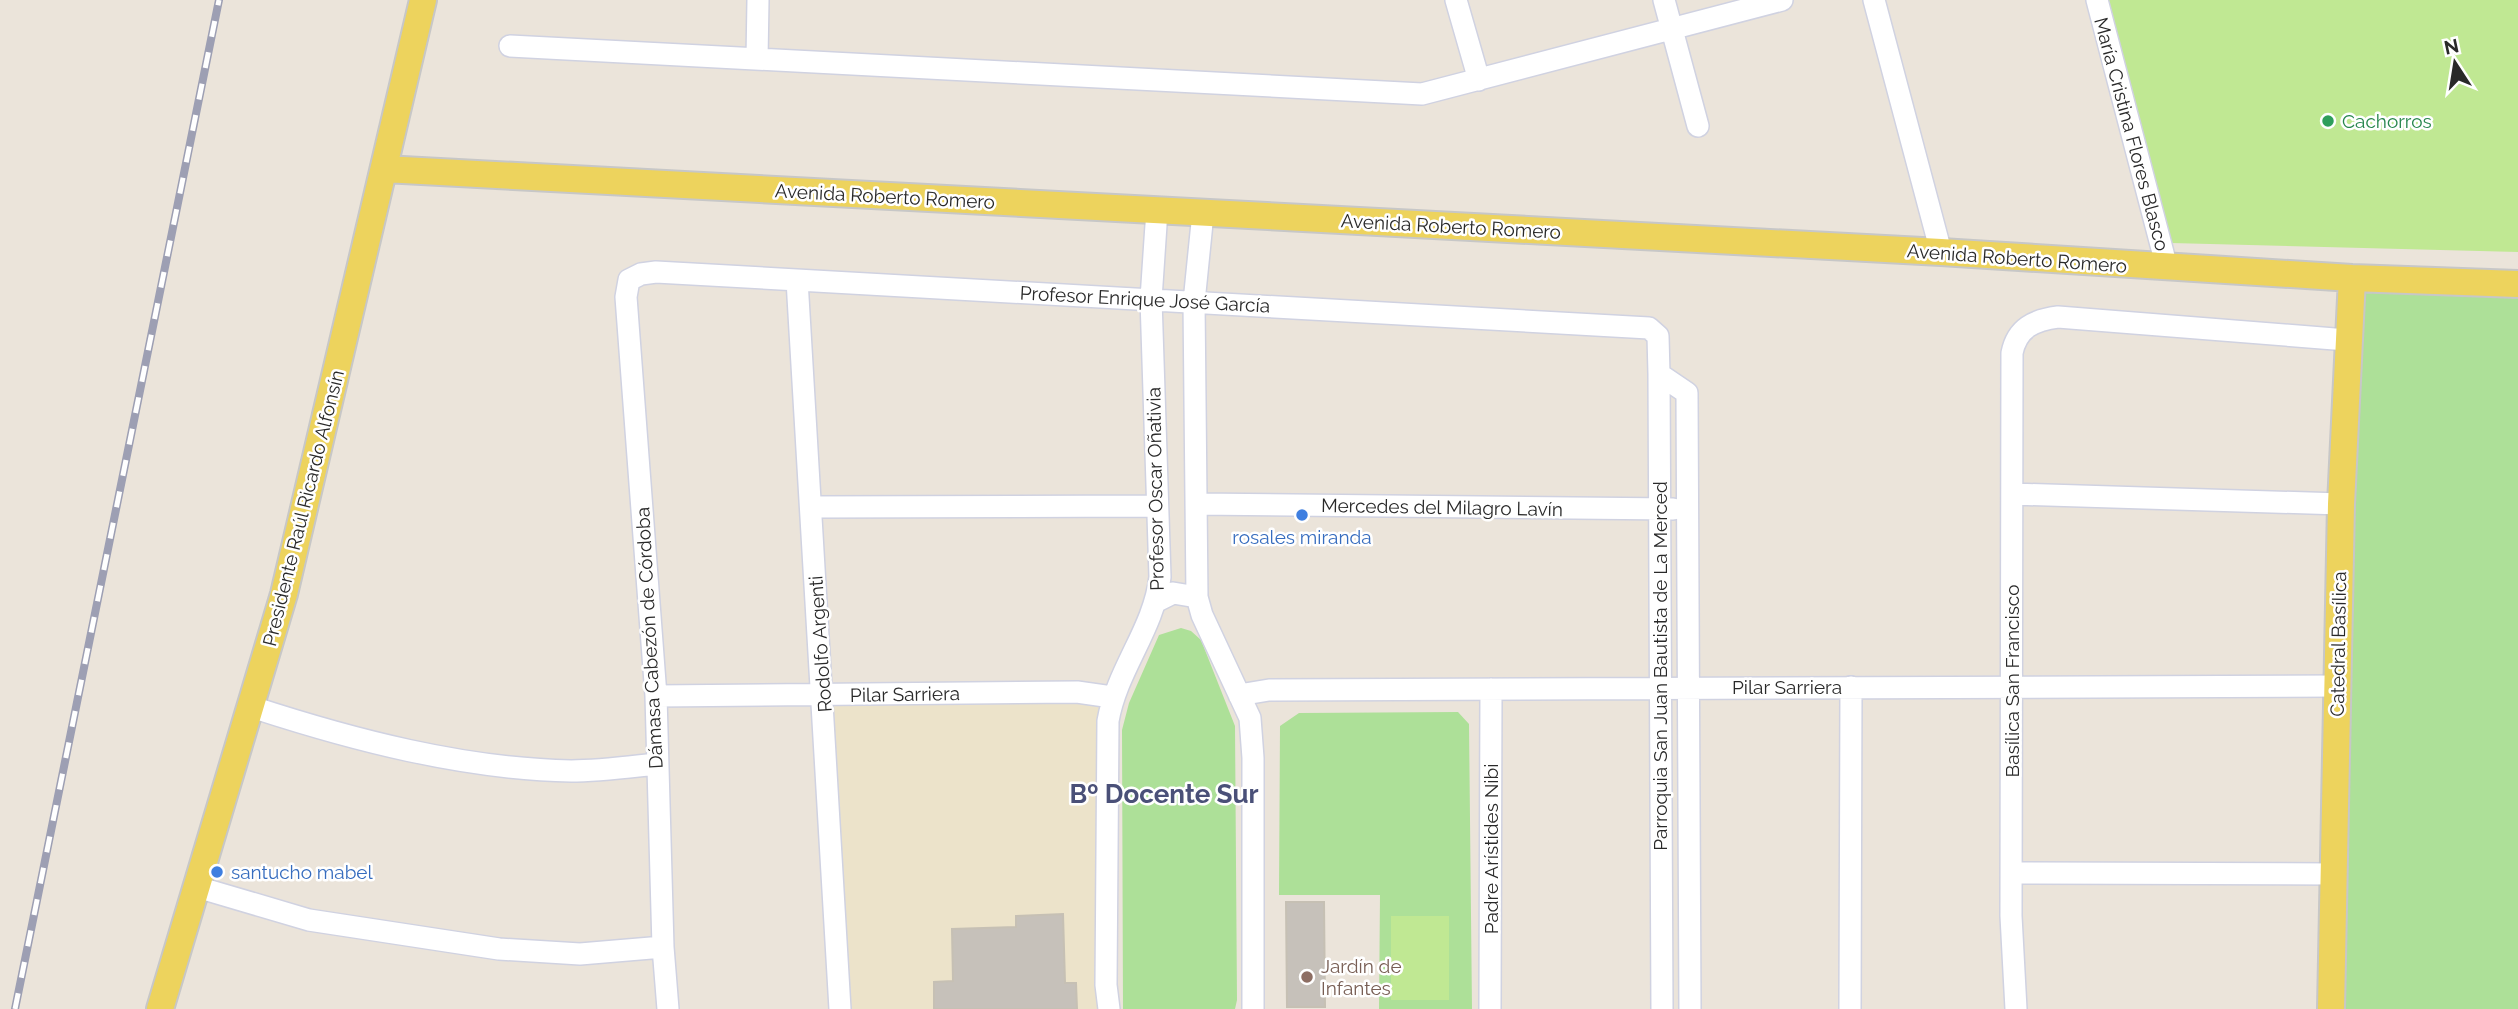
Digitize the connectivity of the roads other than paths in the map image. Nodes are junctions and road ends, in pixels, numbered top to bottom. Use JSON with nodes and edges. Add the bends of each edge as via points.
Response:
{"nodes":[{"id":1,"x":423,"y":0,"type":"edge"},
{"id":2,"x":758,"y":0,"type":"edge"},
{"id":3,"x":1456,"y":0,"type":"edge"},
{"id":4,"x":1664,"y":0,"type":"edge"},
{"id":5,"x":1782,"y":0,"type":"edge"},
{"id":6,"x":1874,"y":0,"type":"edge"},
{"id":7,"x":2097,"y":0,"type":"edge"},
{"id":8,"x":1672,"y":29,"type":"junction"},
{"id":9,"x":510,"y":46,"type":"dead end"},
{"id":10,"x":757,"y":59,"type":"junction"},
{"id":11,"x":1479,"y":80,"type":"junction"},
{"id":12,"x":1698,"y":126,"type":"dead end"},
{"id":13,"x":384,"y":169,"type":"junction"},
{"id":14,"x":1157,"y":210,"type":"junction"},
{"id":15,"x":1203,"y":213,"type":"junction"},
{"id":16,"x":1941,"y":252,"type":"junction"},
{"id":17,"x":2167,"y":268,"type":"junction"},
{"id":18,"x":641,"y":274,"type":"joint"},
{"id":19,"x":2352,"y":278,"type":"junction"},
{"id":20,"x":797,"y":280,"type":"junction"},
{"id":21,"x":2518,"y":284,"type":"edge"},
{"id":22,"x":1151,"y":299,"type":"junction"},
{"id":23,"x":1194,"y":302,"type":"junction"},
{"id":24,"x":1649,"y":328,"type":"joint"},
{"id":25,"x":2347,"y":340,"type":"junction"},
{"id":26,"x":1659,"y":374,"type":"junction"},
{"id":27,"x":2013,"y":494,"type":"junction"},
{"id":28,"x":1196,"y":504,"type":"junction"},
{"id":29,"x":2341,"y":504,"type":"junction"},
{"id":30,"x":1156,"y":506,"type":"junction"},
{"id":31,"x":811,"y":507,"type":"junction"},
{"id":32,"x":1659,"y":509,"type":"junction"},
{"id":33,"x":1688,"y":509,"type":"junction"},
{"id":34,"x":1197,"y":597,"type":"junction"},
{"id":35,"x":1157,"y":601,"type":"junction"},
{"id":36,"x":2337,"y":686,"type":"junction"},
{"id":37,"x":1851,"y":687,"type":"junction"},
{"id":38,"x":2012,"y":687,"type":"junction"},
{"id":39,"x":1662,"y":688,"type":"junction"},
{"id":40,"x":1688,"y":688,"type":"junction"},
{"id":41,"x":1491,"y":689,"type":"junction"},
{"id":42,"x":823,"y":695,"type":"junction"},
{"id":43,"x":1239,"y":695,"type":"junction"},
{"id":44,"x":656,"y":696,"type":"junction"},
{"id":45,"x":1112,"y":697,"type":"junction"},
{"id":46,"x":252,"y":706,"type":"junction"},
{"id":47,"x":656,"y":764,"type":"junction"},
{"id":48,"x":2013,"y":873,"type":"junction"},
{"id":49,"x":2333,"y":874,"type":"junction"},
{"id":50,"x":197,"y":887,"type":"junction"},
{"id":51,"x":663,"y":947,"type":"junction"},
{"id":52,"x":160,"y":1009,"type":"edge"},
{"id":53,"x":668,"y":1009,"type":"edge"},
{"id":54,"x":840,"y":1009,"type":"edge"},
{"id":55,"x":1109,"y":1009,"type":"edge"},
{"id":56,"x":1253,"y":1009,"type":"edge"},
{"id":57,"x":1490,"y":1009,"type":"edge"},
{"id":58,"x":1662,"y":1009,"type":"edge"},
{"id":59,"x":1690,"y":1009,"type":"edge"},
{"id":60,"x":1850,"y":1009,"type":"edge"},
{"id":61,"x":2016,"y":1009,"type":"edge"},
{"id":62,"x":2331,"y":1009,"type":"edge"}],
"edges":[{"from":1,"to":13,"type":"main road","name":"Presidente Raúl Ricardo Alfonsín"},
{"from":2,"to":10,"type":"street"},
{"from":3,"to":11,"type":"street"},
{"from":4,"to":8,"type":"street"},
{"from":5,"to":8,"type":"street"},
{"from":6,"to":16,"type":"street"},
{"from":7,"to":17,"type":"street","name":"María Cristina Flores Blasco"},
{"from":8,"to":11,"type":"street"},
{"from":8,"to":12,"type":"street"},
{"from":9,"to":10,"type":"street"},
{"from":10,"to":11,"type":"street","via":[[1383,94],[1422,94]]},
{"from":13,"to":14,"type":"main road","name":"Avenida Roberto Romero"},
{"from":13,"to":46,"type":"main road","name":"Presidente Raúl Ricardo Alfonsín","via":[[284,594]]},
{"from":14,"to":15,"type":"main road","name":"Avenida Roberto Romero"},
{"from":14,"to":22,"type":"street","name":"Profesor Oscar Oñativia"},
{"from":15,"to":16,"type":"main road","name":"Avenida Roberto Romero"},
{"from":15,"to":23,"type":"street","name":"Profesor Oscar Oñativia"},
{"from":16,"to":17,"type":"main road","name":"Avenida Roberto Romero"},
{"from":17,"to":19,"type":"main road","name":"Avenida Roberto Romero"},
{"from":18,"to":20,"type":"street","name":"Profesor Enrique José García"},
{"from":18,"to":44,"type":"street","name":"Dámasa Cabezón de Córdoba","via":[[629,281],[626,298]]},
{"from":19,"to":21,"type":"main road","name":"Avenida Roberto Romero"},
{"from":19,"to":25,"type":"main road","name":"Catedral Basílica"},
{"from":20,"to":22,"type":"street","name":"Profesor Enrique José García"},
{"from":20,"to":31,"type":"street","name":"Rodolfo Argenti"},
{"from":22,"to":23,"type":"street","name":"Profesor Enrique José García"},
{"from":22,"to":30,"type":"street","name":"Profesor Oscar Oñativia"},
{"from":23,"to":24,"type":"street","name":"Profesor Enrique José García"},
{"from":23,"to":28,"type":"street","name":"Profesor Oscar Oñativia"},
{"from":24,"to":26,"type":"street","name":"Parroquia San Juan Bautista de La Merced","via":[[1658,336]]},
{"from":25,"to":27,"type":"street","name":"Basílica San Francisco","via":[[2037,319],[2015,340],[2012,353]]},
{"from":25,"to":29,"type":"main road","name":"Catedral Basílica"},
{"from":26,"to":32,"type":"street","name":"Parroquia San Juan Bautista de La Merced"},
{"from":26,"to":33,"type":"street","via":[[1687,393]]},
{"from":27,"to":29,"type":"street"},
{"from":27,"to":38,"type":"street","name":"Basílica San Francisco"},
{"from":28,"to":32,"type":"street","name":"Mercedes del Milagro Lavín"},
{"from":28,"to":34,"type":"street","name":"Profesor Oscar Oñativia"},
{"from":29,"to":36,"type":"main road","name":"Catedral Basílica"},
{"from":30,"to":31,"type":"street"},
{"from":30,"to":35,"type":"street","name":"Profesor Oscar Oñativia"},
{"from":31,"to":42,"type":"street","name":"Rodolfo Argenti"},
{"from":32,"to":33,"type":"street","name":"Mercedes del Milagro Lavín"},
{"from":32,"to":39,"type":"street","name":"Parroquia San Juan Bautista de La Merced"},
{"from":33,"to":40,"type":"street"},
{"from":34,"to":35,"type":"street","via":[[1173,593]]},
{"from":34,"to":43,"type":"street","name":"Profesor Oscar Oñativia"},
{"from":35,"to":45,"type":"street","name":"Profesor Oscar Oñativia"},
{"from":36,"to":38,"type":"street","name":"Pilar Sarriera"},
{"from":36,"to":49,"type":"main road","name":"Catedral Basílica"},
{"from":37,"to":38,"type":"street","name":"Pilar Sarriera"},
{"from":37,"to":40,"type":"street","name":"Pilar Sarriera"},
{"from":37,"to":60,"type":"street"},
{"from":38,"to":48,"type":"street","name":"Basílica San Francisco"},
{"from":39,"to":40,"type":"street","name":"Pilar Sarriera"},
{"from":39,"to":41,"type":"street","name":"Pilar Sarriera"},
{"from":39,"to":58,"type":"street","name":"Parroquia San Juan Bautista de La Merced"},
{"from":40,"to":59,"type":"street"},
{"from":41,"to":43,"type":"street","name":"Pilar Sarriera","via":[[1269,690]]},
{"from":41,"to":57,"type":"street","name":"Padre Arístides Nibi"},
{"from":42,"to":44,"type":"street","name":"Pilar Sarriera"},
{"from":42,"to":45,"type":"street","name":"Pilar Sarriera","via":[[1077,692]]},
{"from":42,"to":54,"type":"street","name":"Rodolfo Argenti"},
{"from":43,"to":56,"type":"street","name":"Profesor Oscar Oñativia","via":[[1250,718],[1253,758]]},
{"from":44,"to":47,"type":"street","name":"Dámasa Cabezón de Córdoba"},
{"from":45,"to":55,"type":"street","name":"Profesor Oscar Oñativia","via":[[1108,721]]},
{"from":46,"to":47,"type":"street","via":[[347,738],[534,769],[574,771]]},
{"from":46,"to":50,"type":"main road","name":"Presidente Raúl Ricardo Alfonsín"},
{"from":47,"to":51,"type":"street","name":"Dámasa Cabezón de Córdoba"},
{"from":48,"to":49,"type":"street"},
{"from":48,"to":61,"type":"street","name":"Basílica San Francisco"},
{"from":49,"to":62,"type":"main road","name":"Catedral Basílica"},
{"from":50,"to":51,"type":"street","via":[[309,920],[499,949],[580,954]]},
{"from":50,"to":52,"type":"main road","name":"Presidente Raúl Ricardo Alfonsín"},
{"from":51,"to":53,"type":"street","name":"Dámasa Cabezón de Córdoba"}]}
